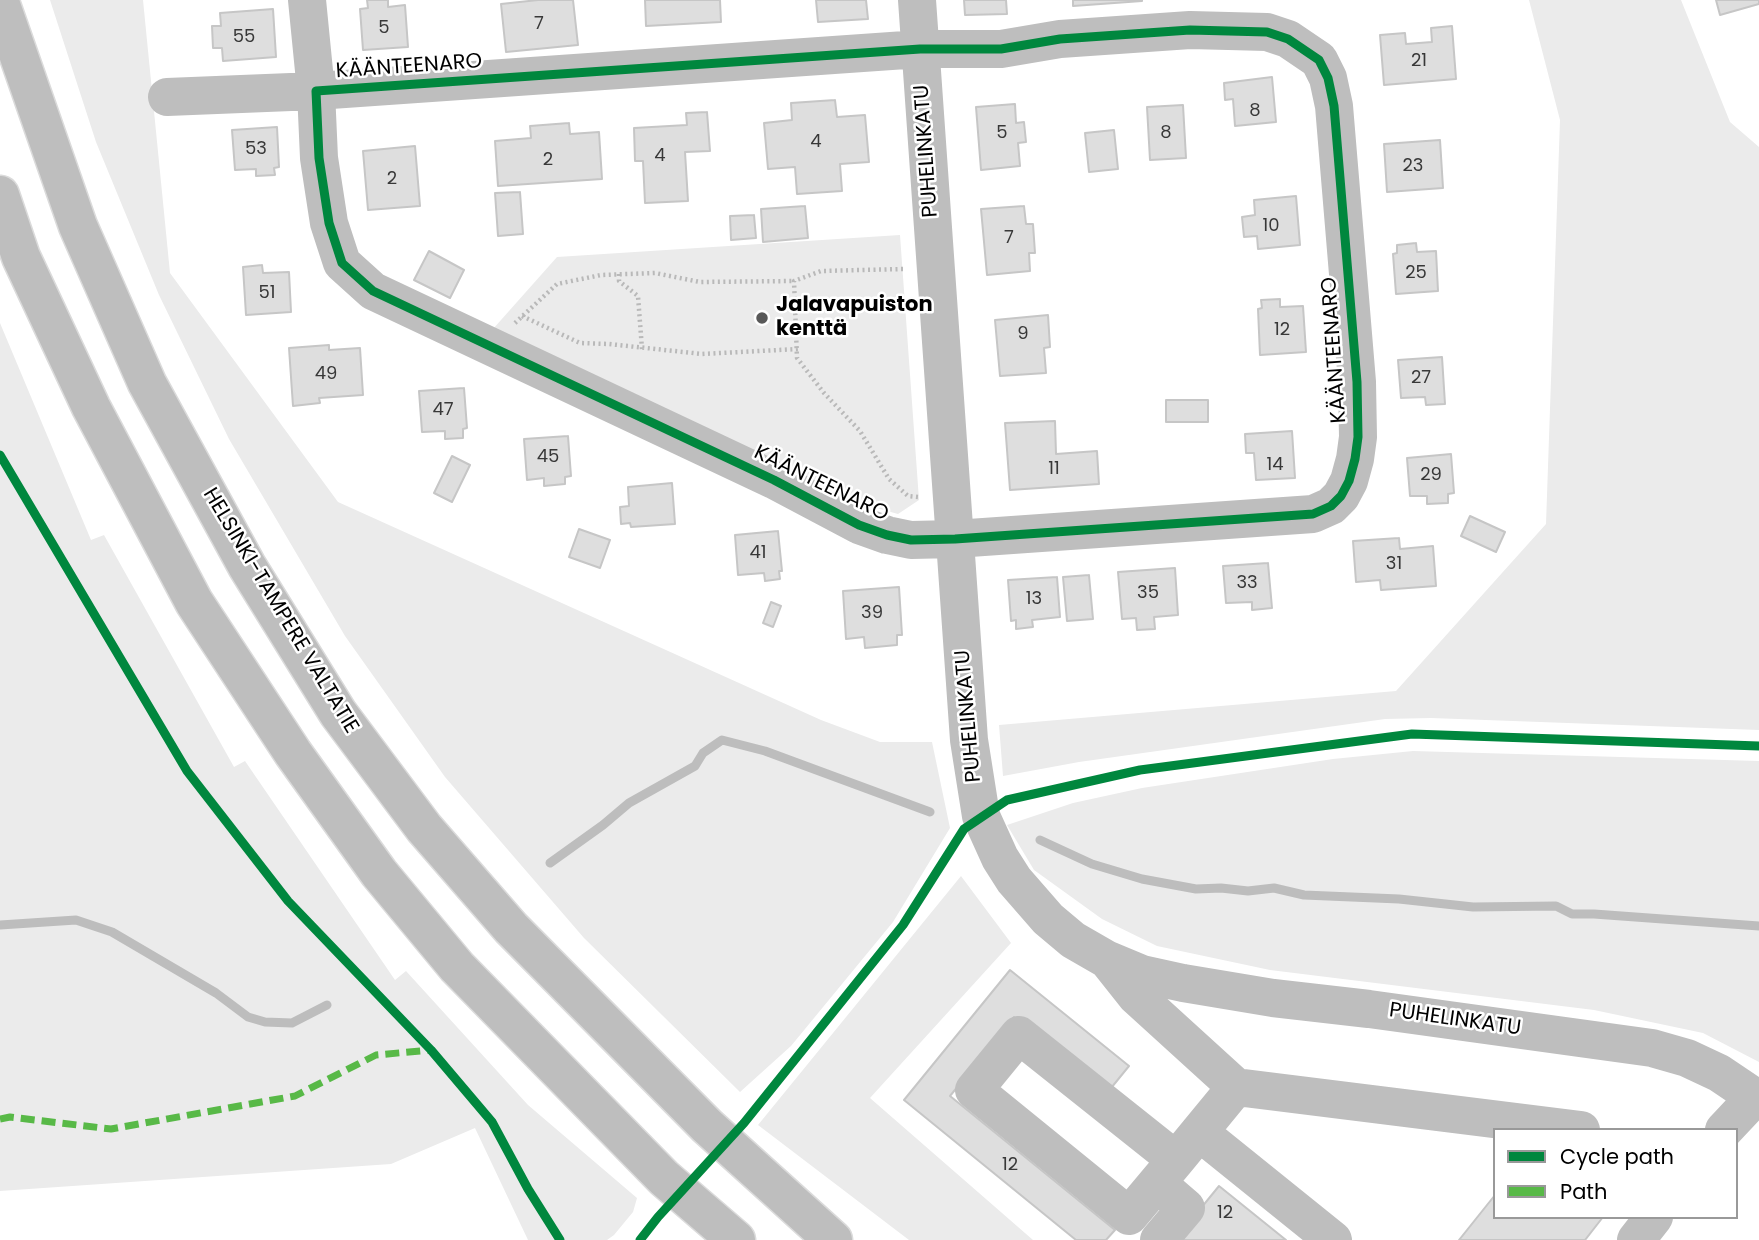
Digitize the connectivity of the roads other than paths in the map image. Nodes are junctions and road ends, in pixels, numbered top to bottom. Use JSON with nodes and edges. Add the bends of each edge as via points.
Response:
{"nodes":[{"id":1,"x":307,"y":0,"type":"edge"},
{"id":2,"x":917,"y":0,"type":"edge"},
{"id":3,"x":0,"y":2,"type":"edge"},
{"id":4,"x":920,"y":48,"type":"junction"},
{"id":5,"x":316,"y":91,"type":"junction"},
{"id":6,"x":167,"y":97,"type":"dead end"},
{"id":7,"x":0,"y":195,"type":"edge"},
{"id":8,"x":955,"y":540,"type":"junction"},
{"id":9,"x":1106,"y":959,"type":"junction"},
{"id":10,"x":1236,"y":1087,"type":"junction"},
{"id":11,"x":1757,"y":1098,"type":"edge"},
{"id":12,"x":1565,"y":1128,"type":"edge"},
{"id":13,"x":1726,"y":1128,"type":"edge"},
{"id":14,"x":1177,"y":1158,"type":"junction"},
{"id":15,"x":1652,"y":1219,"type":"edge"},
{"id":16,"x":736,"y":1240,"type":"edge"},
{"id":17,"x":833,"y":1240,"type":"edge"},
{"id":18,"x":1159,"y":1240,"type":"edge"},
{"id":19,"x":1333,"y":1240,"type":"edge"},
{"id":20,"x":1636,"y":1240,"type":"edge"}],
"edges":[{"from":1,"to":5,"type":"main road","name":"KÄÄNTEENARO"},
{"from":2,"to":4,"type":"main road","name":"PUHELINKATU"},
{"from":3,"to":17,"type":"main road","name":"HELSINKI-TAMPERE VALTATIE","via":[[78,226],[147,383],[247,566],[338,713],[424,828],[510,928],[707,1126]]},
{"from":4,"to":5,"type":"main road","name":"KÄÄNTEENARO"},
{"from":4,"to":8,"type":"main road","name":"PUHELINKATU"},
{"from":4,"to":8,"type":"main road","name":"KÄÄNTEENARO","via":[[1001,49],[1124,33],[1245,30],[1288,39],[1319,60],[1334,106],[1357,382],[1357,437],[1349,481],[1331,506],[1313,514]]},
{"from":5,"to":6,"type":"main road"},
{"from":5,"to":8,"type":"main road","name":"KÄÄNTEENARO","via":[[319,158],[342,263],[373,291],[774,480],[859,525],[911,540]]},
{"from":7,"to":16,"type":"main road","via":[[21,257],[91,407],[194,602],[293,753],[379,873],[457,967],[664,1178]]},
{"from":8,"to":9,"type":"main road","name":"PUHELINKATU","via":[[969,740],[981,816],[1000,858],[1034,904],[1073,940]]},
{"from":9,"to":10,"type":"main road","via":[[1136,996]]},
{"from":9,"to":11,"type":"main road","name":"PUHELINKATU","via":[[1142,974],[1183,983],[1652,1048],[1709,1068]]},
{"from":10,"to":12,"type":"main road"},
{"from":10,"to":14,"type":"main road"},
{"from":11,"to":13,"type":"main road"},
{"from":14,"to":14,"type":"main road","via":[[1019,1035],[974,1090],[1129,1216]]},
{"from":14,"to":18,"type":"main road","via":[[1186,1208]]},
{"from":14,"to":19,"type":"main road"},
{"from":15,"to":20,"type":"main road"}]}
